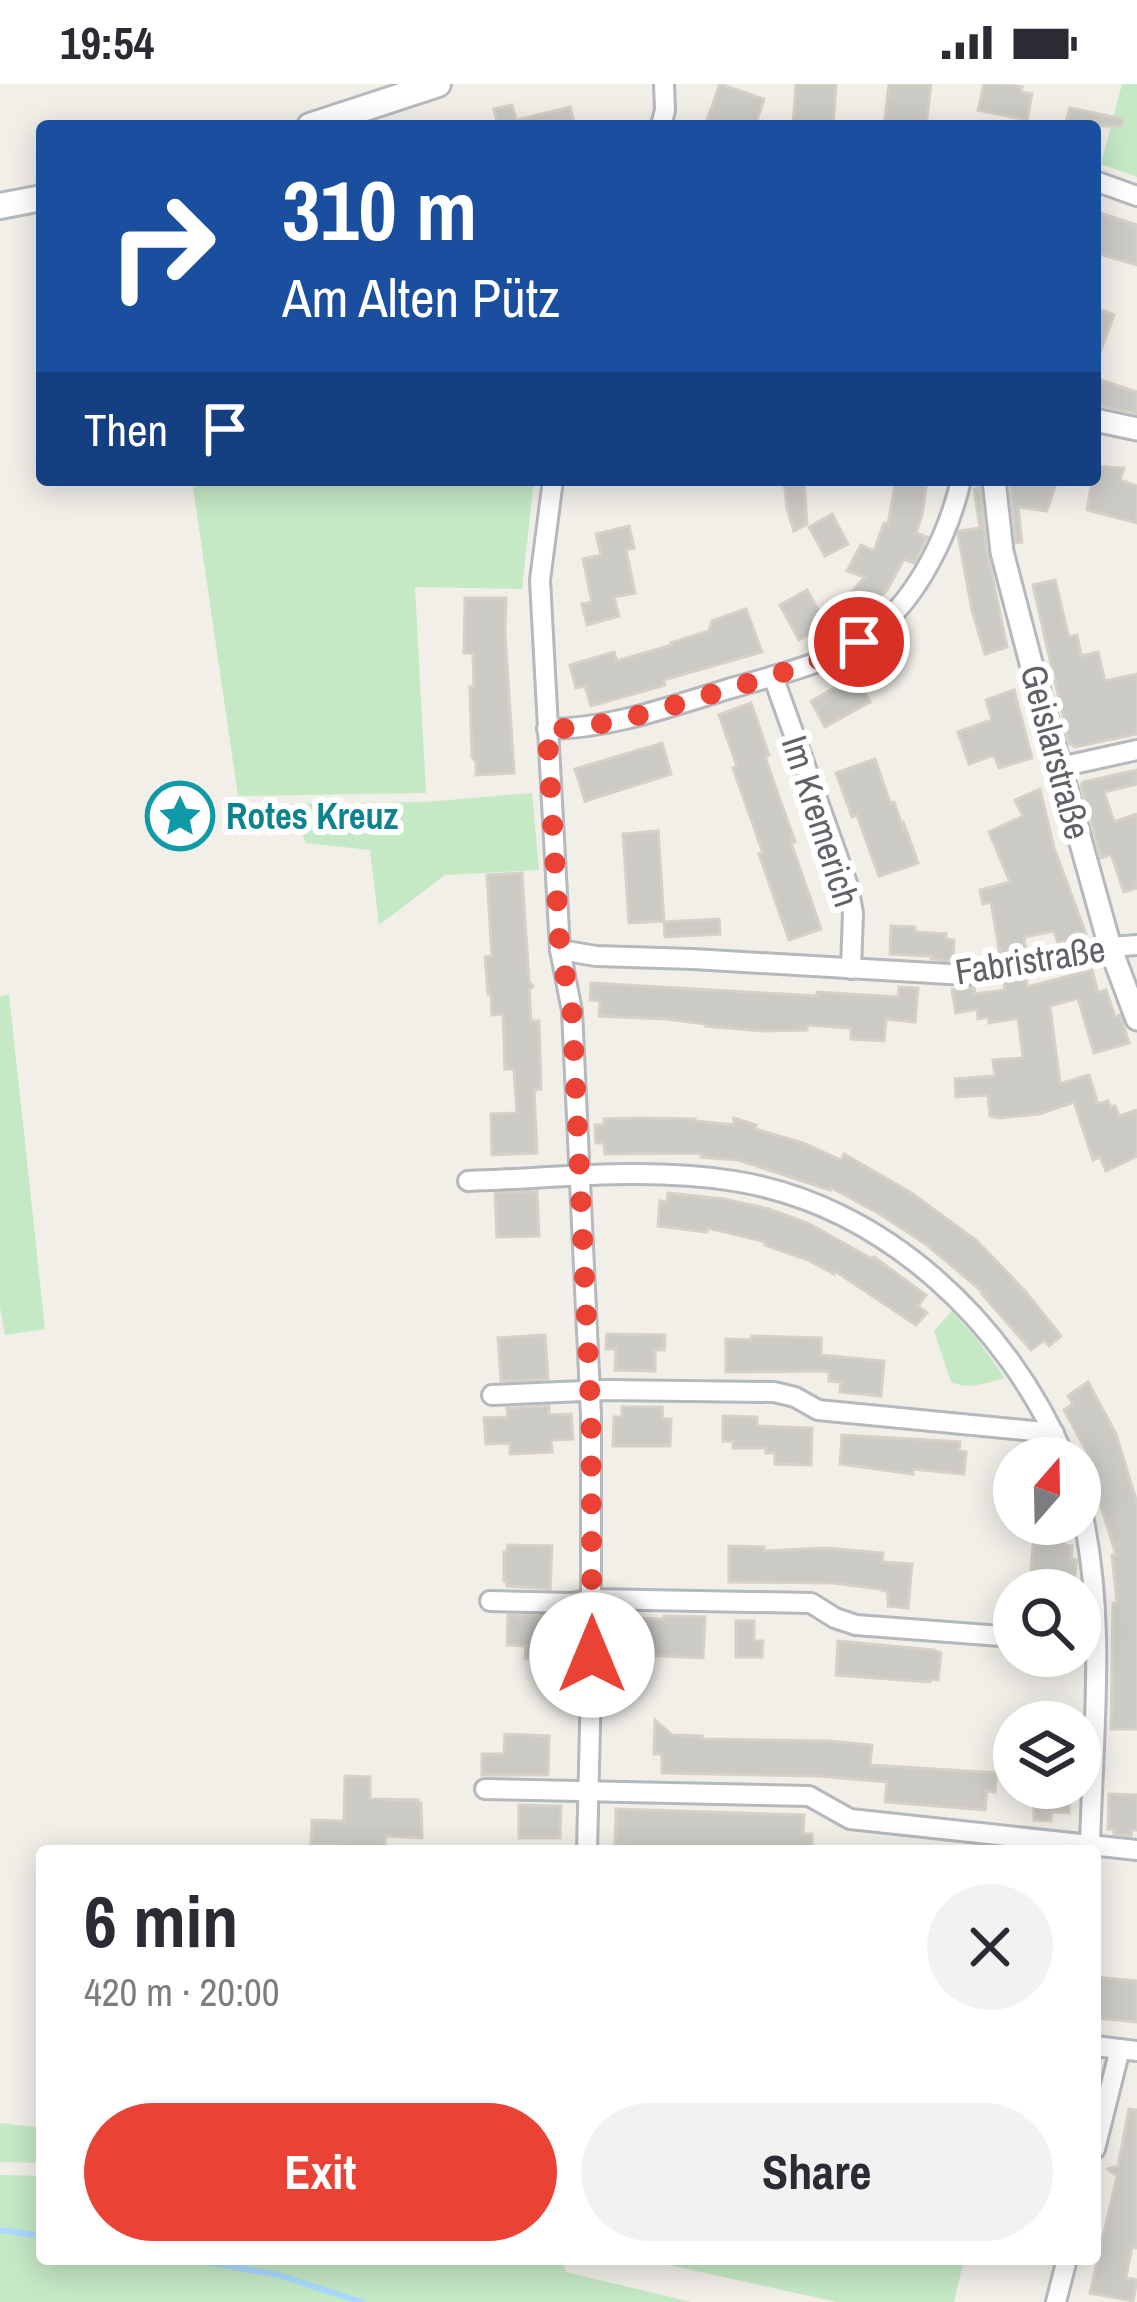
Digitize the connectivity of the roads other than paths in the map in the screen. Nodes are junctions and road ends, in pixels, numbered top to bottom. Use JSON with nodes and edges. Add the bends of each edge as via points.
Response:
{"nodes":[{"id":1,"x":438,"y":84,"type":"edge"},
{"id":2,"x":664,"y":84,"type":"edge"},
{"id":3,"x":328,"y":120,"type":"edge"},
{"id":4,"x":662,"y":120,"type":"edge"},
{"id":5,"x":1101,"y":183,"type":"edge"},
{"id":6,"x":1137,"y":196,"type":"edge"},
{"id":7,"x":36,"y":199,"type":"edge"},
{"id":8,"x":0,"y":206,"type":"edge"},
{"id":9,"x":1101,"y":421,"type":"edge"},
{"id":10,"x":1137,"y":429,"type":"edge"},
{"id":11,"x":552,"y":486,"type":"edge"},
{"id":12,"x":959,"y":486,"type":"edge"},
{"id":13,"x":995,"y":486,"type":"edge"},
{"id":14,"x":773,"y":676,"type":"junction"},
{"id":15,"x":547,"y":729,"type":"junction"},
{"id":16,"x":1137,"y":750,"type":"edge"},
{"id":17,"x":1060,"y":767,"type":"junction"},
{"id":18,"x":1137,"y":945,"type":"edge"},
{"id":19,"x":1110,"y":946,"type":"junction"},
{"id":20,"x":560,"y":950,"type":"junction"},
{"id":21,"x":851,"y":969,"type":"junction"},
{"id":22,"x":1137,"y":1018,"type":"edge"},
{"id":23,"x":578,"y":1177,"type":"junction"},
{"id":24,"x":468,"y":1181,"type":"dead end"},
{"id":25,"x":590,"y":1390,"type":"junction"},
{"id":26,"x":492,"y":1395,"type":"dead end"},
{"id":27,"x":1054,"y":1432,"type":"junction"},
{"id":28,"x":1056,"y":1437,"type":"edge"},
{"id":29,"x":591,"y":1599,"type":"junction"},
{"id":30,"x":490,"y":1601,"type":"dead end"},
{"id":31,"x":993,"y":1635,"type":"edge"},
{"id":32,"x":1088,"y":1677,"type":"edge"},
{"id":33,"x":485,"y":1789,"type":"dead end"},
{"id":34,"x":587,"y":1791,"type":"junction"},
{"id":35,"x":1090,"y":1844,"type":"junction"},
{"id":36,"x":586,"y":1845,"type":"edge"},
{"id":37,"x":1098,"y":1845,"type":"edge"},
{"id":38,"x":1101,"y":1845,"type":"edge"},
{"id":39,"x":1137,"y":1850,"type":"edge"},
{"id":40,"x":1129,"y":2050,"type":"edge"},
{"id":41,"x":1101,"y":2132,"type":"edge"},
{"id":42,"x":1065,"y":2265,"type":"edge"},
{"id":43,"x":1056,"y":2302,"type":"edge"}],
"edges":[{"from":1,"to":3,"type":"main road"},
{"from":2,"to":4,"type":"street"},
{"from":5,"to":6,"type":"street"},
{"from":7,"to":8,"type":"main road"},
{"from":9,"to":10,"type":"street"},
{"from":11,"to":15,"type":"street","via":[[540,580]]},
{"from":12,"to":14,"type":"street","via":[[942,536],[877,630]]},
{"from":13,"to":17,"type":"street","name":"Geislarstraße","via":[[1002,552]]},
{"from":14,"to":15,"type":"street","via":[[645,714]]},
{"from":14,"to":21,"type":"street","name":"Im Kremerich","via":[[848,886]]},
{"from":15,"to":20,"type":"street"},
{"from":16,"to":17,"type":"street"},
{"from":17,"to":19,"type":"street","name":"Geislarstraße"},
{"from":18,"to":19,"type":"street","name":"Fabristraße"},
{"from":19,"to":21,"type":"street","name":"Fabristraße","via":[[966,975]]},
{"from":19,"to":22,"type":"street","name":"Geislarstraße"},
{"from":20,"to":21,"type":"street","name":"Fabristraße"},
{"from":20,"to":23,"type":"street","via":[[572,1011]]},
{"from":23,"to":24,"type":"street"},
{"from":23,"to":25,"type":"street"},
{"from":23,"to":27,"type":"street","via":[[648,1173],[738,1182],[830,1210],[938,1280],[1003,1349]]},
{"from":25,"to":26,"type":"street"},
{"from":25,"to":27,"type":"street","via":[[774,1392],[818,1410]]},
{"from":25,"to":29,"type":"street"},
{"from":27,"to":28,"type":"street"},
{"from":29,"to":30,"type":"street"},
{"from":29,"to":31,"type":"street","via":[[811,1604],[856,1625]]},
{"from":29,"to":34,"type":"street"},
{"from":32,"to":35,"type":"street"},
{"from":33,"to":34,"type":"street"},
{"from":34,"to":35,"type":"street","via":[[808,1796],[850,1819]]},
{"from":34,"to":36,"type":"street"},
{"from":35,"to":37,"type":"street"},
{"from":38,"to":39,"type":"street"},
{"from":40,"to":41,"type":"street"},
{"from":42,"to":43,"type":"street"}]}
